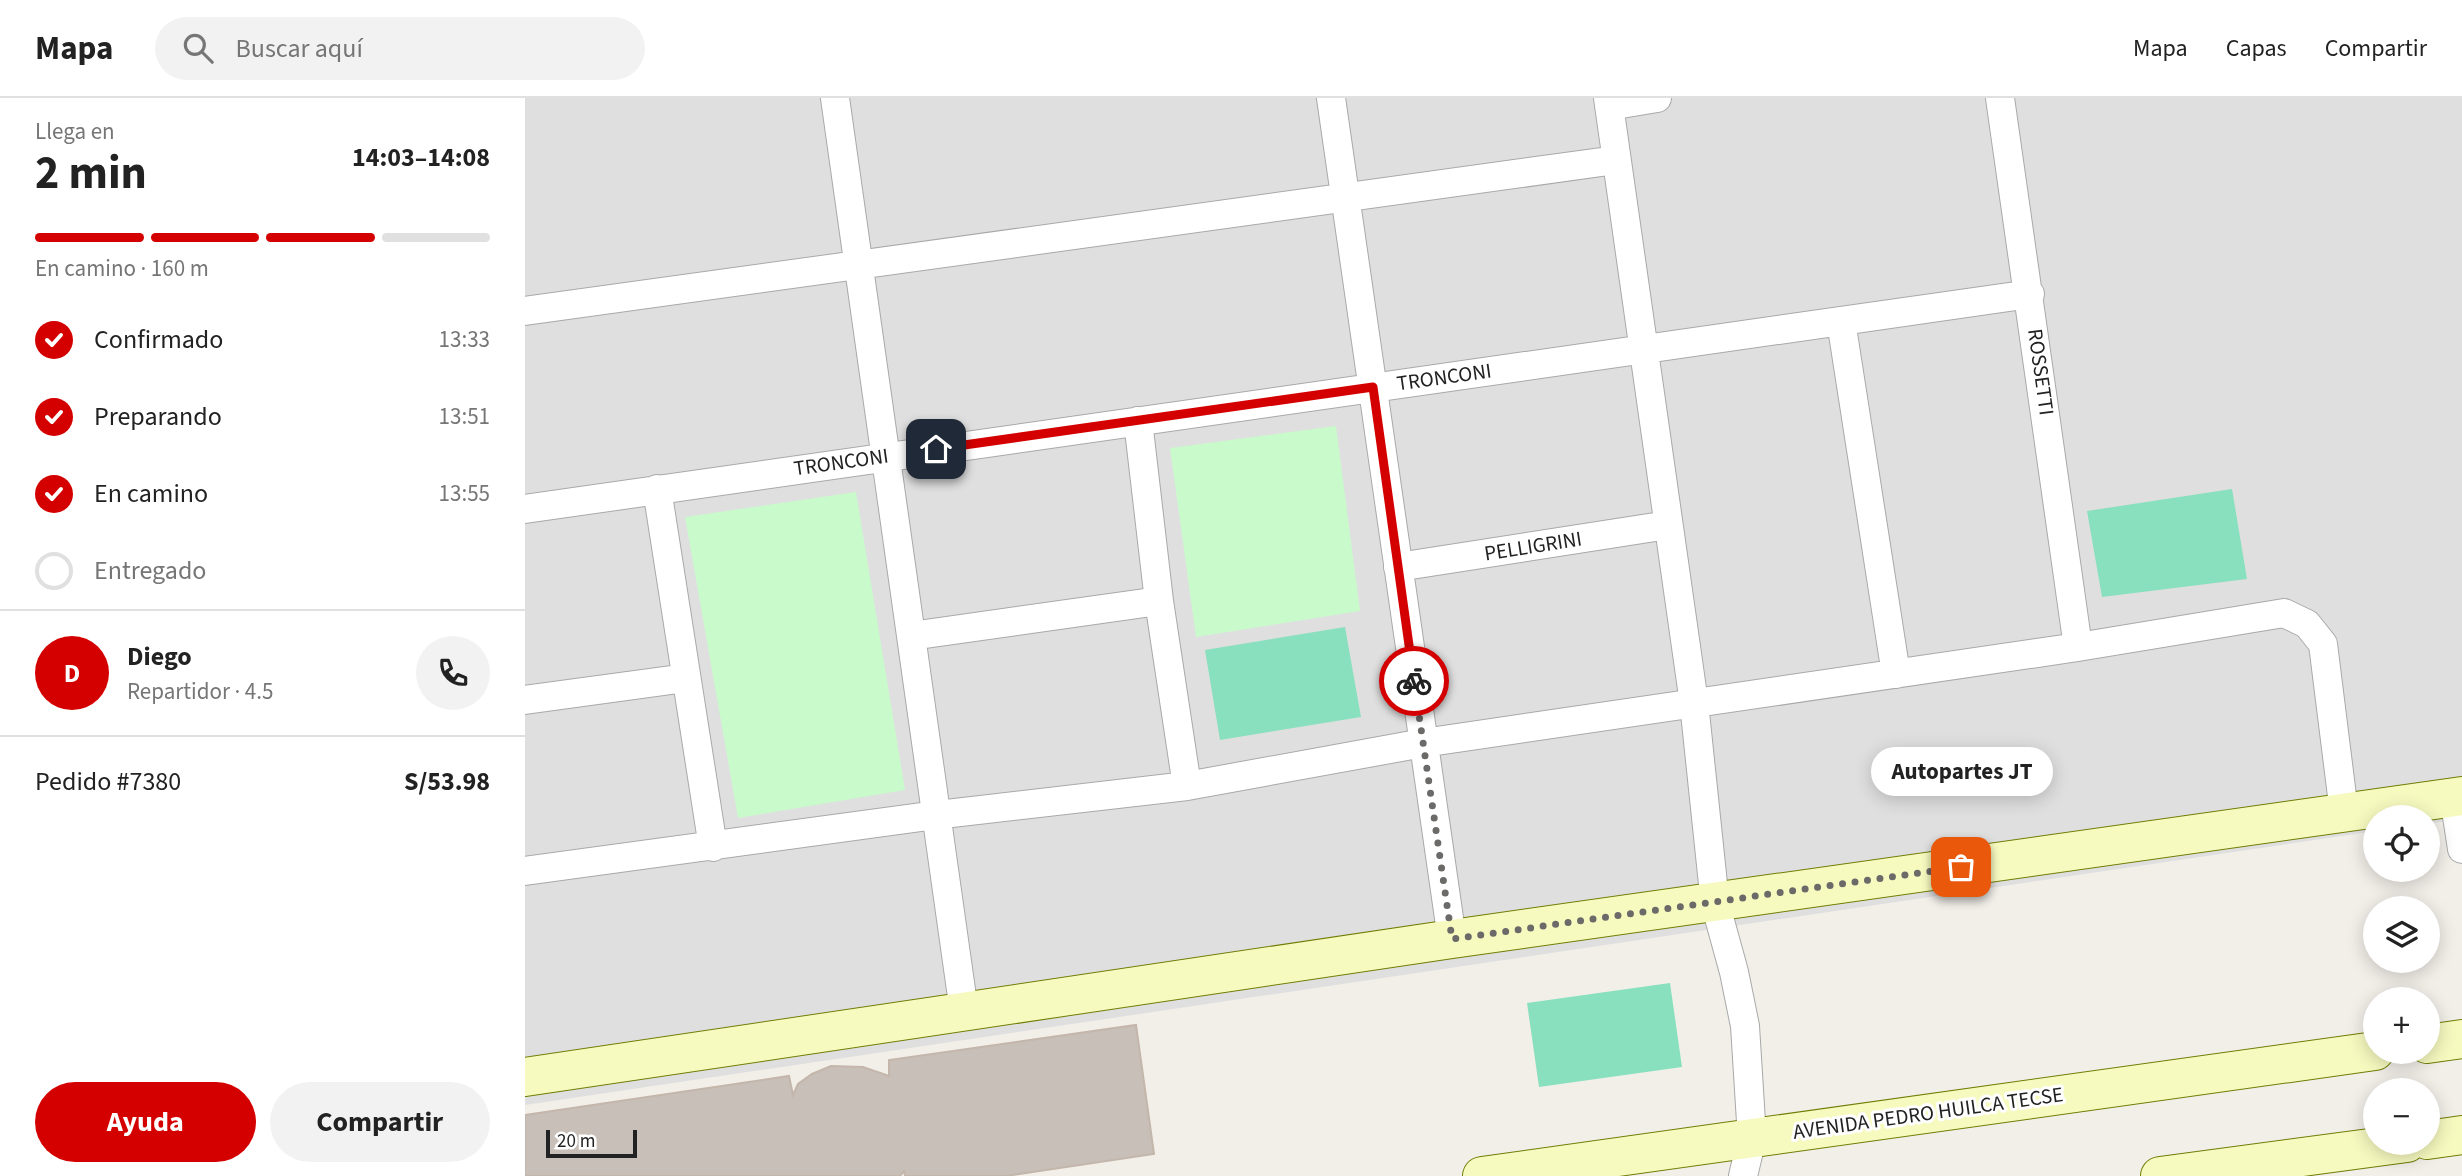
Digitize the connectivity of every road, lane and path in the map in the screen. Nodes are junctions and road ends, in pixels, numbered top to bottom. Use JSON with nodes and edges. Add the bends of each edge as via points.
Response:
{"nodes":[{"id":1,"x":835,"y":98,"type":"edge"},
{"id":2,"x":1331,"y":98,"type":"edge"},
{"id":3,"x":1657,"y":98,"type":"edge"},
{"id":4,"x":2000,"y":98,"type":"edge"},
{"id":5,"x":1608,"y":102,"type":"edge"},
{"id":6,"x":1616,"y":160,"type":"junction"},
{"id":7,"x":1345,"y":198,"type":"junction"},
{"id":8,"x":859,"y":266,"type":"junction"},
{"id":9,"x":2030,"y":294,"type":"junction"},
{"id":10,"x":525,"y":311,"type":"edge"},
{"id":11,"x":1841,"y":321,"type":"junction"},
{"id":12,"x":1643,"y":349,"type":"junction"},
{"id":13,"x":1373,"y":387,"type":"junction"},
{"id":14,"x":1138,"y":421,"type":"junction"},
{"id":15,"x":886,"y":456,"type":"junction"},
{"id":16,"x":657,"y":489,"type":"junction"},
{"id":17,"x":525,"y":509,"type":"edge"},
{"id":18,"x":1668,"y":525,"type":"junction"},
{"id":19,"x":1398,"y":567,"type":"junction"},
{"id":20,"x":1159,"y":601,"type":"junction"},
{"id":21,"x":911,"y":636,"type":"junction"},
{"id":22,"x":2078,"y":647,"type":"junction"},
{"id":23,"x":1896,"y":674,"type":"junction"},
{"id":24,"x":686,"y":678,"type":"junction"},
{"id":25,"x":525,"y":700,"type":"edge"},
{"id":26,"x":1694,"y":704,"type":"junction"},
{"id":27,"x":1423,"y":743,"type":"junction"},
{"id":28,"x":1187,"y":786,"type":"junction"},
{"id":29,"x":2458,"y":796,"type":"edge"},
{"id":30,"x":2344,"y":812,"type":"junction"},
{"id":31,"x":936,"y":815,"type":"junction"},
{"id":32,"x":713,"y":847,"type":"junction"},
{"id":33,"x":2462,"y":849,"type":"edge"},
{"id":34,"x":525,"y":871,"type":"edge"},
{"id":35,"x":1715,"y":903,"type":"junction"},
{"id":36,"x":1452,"y":939,"type":"junction"},
{"id":37,"x":964,"y":1011,"type":"junction"},
{"id":38,"x":2462,"y":1039,"type":"edge"},
{"id":39,"x":2440,"y":1042,"type":"edge"},
{"id":40,"x":2363,"y":1053,"type":"edge"},
{"id":41,"x":525,"y":1077,"type":"edge"},
{"id":42,"x":2462,"y":1135,"type":"edge"},
{"id":43,"x":1752,"y":1138,"type":"junction"},
{"id":44,"x":2440,"y":1138,"type":"edge"},
{"id":45,"x":2363,"y":1149,"type":"edge"},
{"id":46,"x":1482,"y":1176,"type":"edge"},
{"id":47,"x":1742,"y":1176,"type":"edge"},
{"id":48,"x":2160,"y":1176,"type":"edge"}],
"edges":[{"from":1,"to":8,"type":"street"},
{"from":2,"to":7,"type":"street"},
{"from":3,"to":5,"type":"street"},
{"from":4,"to":9,"type":"street","name":"ROSSETTI"},
{"from":5,"to":6,"type":"street"},
{"from":6,"to":7,"type":"street"},
{"from":6,"to":12,"type":"street"},
{"from":7,"to":8,"type":"street"},
{"from":7,"to":13,"type":"street"},
{"from":8,"to":10,"type":"street"},
{"from":8,"to":15,"type":"street"},
{"from":9,"to":11,"type":"street","name":"TRONCONI"},
{"from":9,"to":22,"type":"street","name":"ROSSETTI"},
{"from":11,"to":12,"type":"street","name":"TRONCONI"},
{"from":11,"to":23,"type":"street"},
{"from":12,"to":13,"type":"street","name":"TRONCONI"},
{"from":12,"to":18,"type":"street"},
{"from":13,"to":14,"type":"street","name":"TRONCONI"},
{"from":13,"to":19,"type":"street"},
{"from":14,"to":15,"type":"street","name":"TRONCONI"},
{"from":14,"to":20,"type":"street"},
{"from":15,"to":16,"type":"street","name":"TRONCONI"},
{"from":15,"to":21,"type":"street"},
{"from":16,"to":17,"type":"street","name":"TRONCONI"},
{"from":16,"to":24,"type":"street"},
{"from":18,"to":19,"type":"street","name":"PELLIGRINI"},
{"from":18,"to":26,"type":"street"},
{"from":19,"to":27,"type":"street"},
{"from":20,"to":21,"type":"street"},
{"from":20,"to":28,"type":"street"},
{"from":21,"to":31,"type":"street"},
{"from":22,"to":23,"type":"street"},
{"from":22,"to":30,"type":"street","via":[[2284,613],[2307,624],[2323,644]]},
{"from":23,"to":26,"type":"street"},
{"from":24,"to":25,"type":"street"},
{"from":24,"to":32,"type":"street"},
{"from":26,"to":27,"type":"street"},
{"from":26,"to":35,"type":"street"},
{"from":27,"to":28,"type":"street"},
{"from":27,"to":36,"type":"street"},
{"from":28,"to":31,"type":"street"},
{"from":29,"to":30,"type":"street"},
{"from":29,"to":33,"type":"street"},
{"from":30,"to":35,"type":"street"},
{"from":31,"to":32,"type":"street"},
{"from":31,"to":37,"type":"street"},
{"from":32,"to":34,"type":"street"},
{"from":35,"to":36,"type":"street"},
{"from":35,"to":43,"type":"street","via":[[1745,1026]]},
{"from":36,"to":37,"type":"street"},
{"from":37,"to":41,"type":"street"},
{"from":38,"to":39,"type":"street"},
{"from":40,"to":43,"type":"street","name":"AVENIDA PEDRO HUILCA TECSE"},
{"from":42,"to":44,"type":"street"},
{"from":43,"to":46,"type":"street","name":"AVENIDA PEDRO HUILCA TECSE"},
{"from":43,"to":47,"type":"street"},
{"from":45,"to":48,"type":"street"}]}
